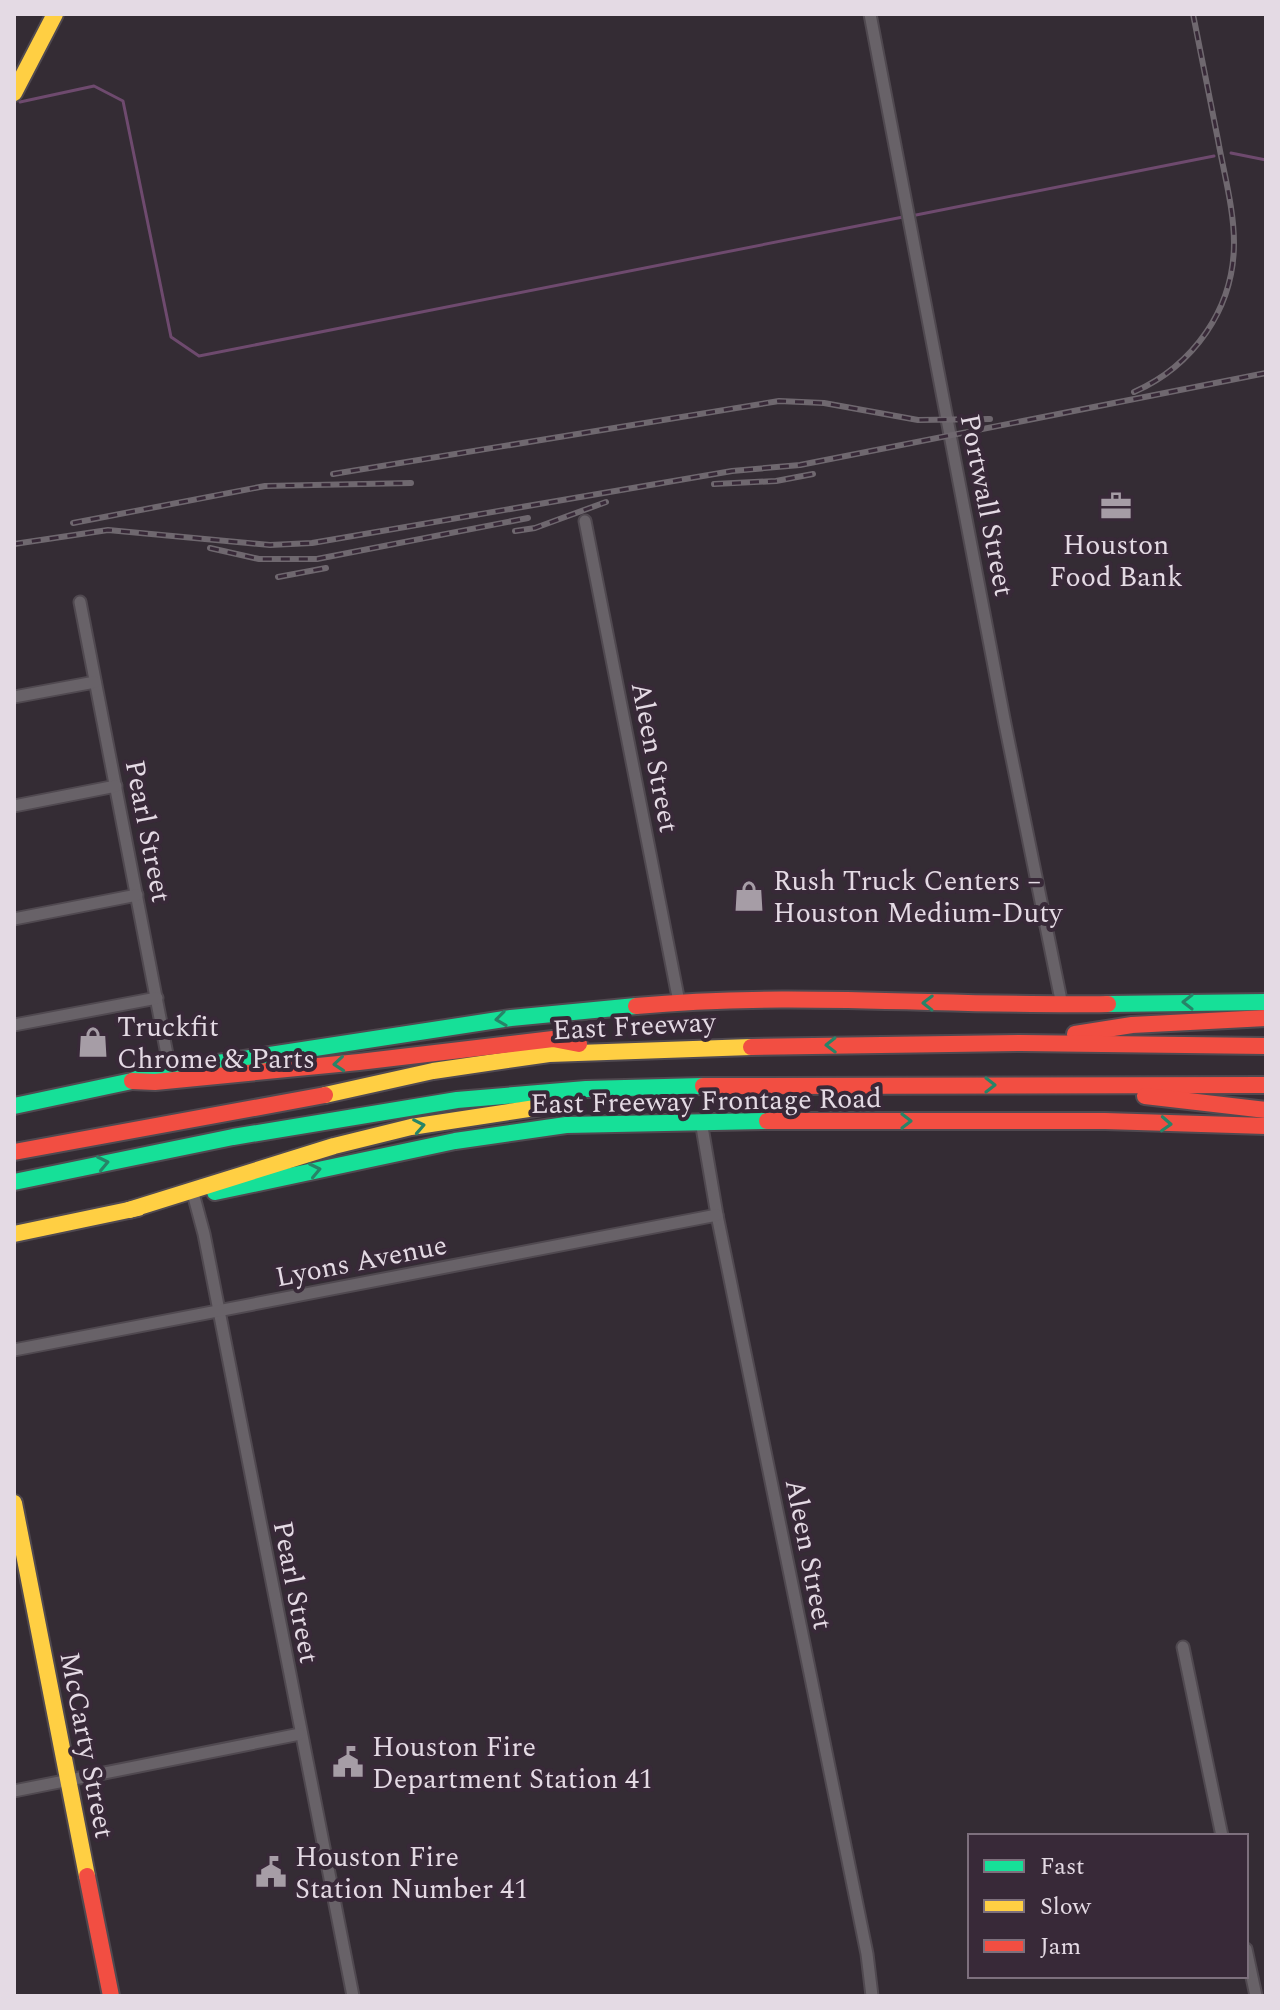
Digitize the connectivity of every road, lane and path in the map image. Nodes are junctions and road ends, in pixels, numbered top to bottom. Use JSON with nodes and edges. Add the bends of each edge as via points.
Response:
{"nodes":[{"id":1,"x":55,"y":14,"type":"edge"},
{"id":2,"x":870,"y":14,"type":"edge"},
{"id":3,"x":14,"y":93,"type":"edge"},
{"id":4,"x":585,"y":521,"type":"dead end"},
{"id":5,"x":80,"y":602,"type":"dead end"},
{"id":6,"x":95,"y":682,"type":"junction"},
{"id":7,"x":14,"y":697,"type":"edge"},
{"id":8,"x":116,"y":786,"type":"junction"},
{"id":9,"x":14,"y":806,"type":"edge"},
{"id":10,"x":137,"y":895,"type":"junction"},
{"id":11,"x":14,"y":919,"type":"edge"},
{"id":12,"x":157,"y":998,"type":"junction"},
{"id":13,"x":679,"y":1002,"type":"junction"},
{"id":14,"x":1266,"y":1002,"type":"edge"},
{"id":15,"x":1062,"y":1005,"type":"junction"},
{"id":16,"x":1266,"y":1018,"type":"edge"},
{"id":17,"x":14,"y":1025,"type":"edge"},
{"id":18,"x":1021,"y":1043,"type":"junction"},
{"id":19,"x":1266,"y":1046,"type":"edge"},
{"id":20,"x":611,"y":1050,"type":"junction"},
{"id":21,"x":170,"y":1070,"type":"junction"},
{"id":22,"x":132,"y":1081,"type":"junction"},
{"id":23,"x":1046,"y":1085,"type":"junction"},
{"id":24,"x":1266,"y":1085,"type":"edge"},
{"id":25,"x":688,"y":1086,"type":"junction"},
{"id":26,"x":14,"y":1106,"type":"edge"},
{"id":27,"x":1266,"y":1110,"type":"edge"},
{"id":28,"x":701,"y":1121,"type":"junction"},
{"id":29,"x":1266,"y":1126,"type":"edge"},
{"id":30,"x":18,"y":1151,"type":"edge"},
{"id":31,"x":20,"y":1180,"type":"edge"},
{"id":32,"x":194,"y":1197,"type":"junction"},
{"id":33,"x":129,"y":1210,"type":"junction"},
{"id":34,"x":717,"y":1215,"type":"junction"},
{"id":35,"x":17,"y":1233,"type":"edge"},
{"id":36,"x":219,"y":1312,"type":"junction"},
{"id":37,"x":14,"y":1350,"type":"edge"},
{"id":38,"x":14,"y":1503,"type":"edge"},
{"id":39,"x":1183,"y":1647,"type":"dead end"},
{"id":40,"x":300,"y":1734,"type":"junction"},
{"id":41,"x":68,"y":1779,"type":"junction"},
{"id":42,"x":14,"y":1791,"type":"edge"},
{"id":43,"x":1222,"y":1834,"type":"edge"},
{"id":44,"x":1248,"y":1958,"type":"edge"},
{"id":45,"x":111,"y":1996,"type":"edge"},
{"id":46,"x":353,"y":1996,"type":"edge"},
{"id":47,"x":872,"y":1996,"type":"edge"},
{"id":48,"x":1256,"y":1996,"type":"edge"}],
"edges":[{"from":1,"to":3,"type":"main road"},
{"from":2,"to":15,"type":"street","name":"Portwall Street"},
{"from":4,"to":13,"type":"street","name":"Aleen Street"},
{"from":5,"to":6,"type":"street","name":"Pearl Street"},
{"from":6,"to":7,"type":"street"},
{"from":6,"to":8,"type":"street","name":"Pearl Street"},
{"from":8,"to":9,"type":"street"},
{"from":8,"to":10,"type":"street","name":"Pearl Street"},
{"from":10,"to":11,"type":"street"},
{"from":10,"to":12,"type":"street","name":"Pearl Street"},
{"from":12,"to":17,"type":"street"},
{"from":12,"to":21,"type":"street","name":"Pearl Street"},
{"from":15,"to":13,"type":"main road","one_way":true},
{"from":13,"to":21,"type":"main road","one_way":true,"via":[[511,1018]]},
{"from":14,"to":15,"type":"main road","one_way":true},
{"from":16,"to":18,"type":"main road","via":[[1132,1025]]},
{"from":18,"to":19,"type":"main road","name":"East Freeway"},
{"from":18,"to":20,"type":"main road","name":"East Freeway","one_way":true},
{"from":20,"to":22,"type":"main road","one_way":true,"via":[[553,1039]]},
{"from":20,"to":30,"type":"main road","name":"East Freeway","via":[[433,1071]]},
{"from":21,"to":22,"type":"main road"},
{"from":22,"to":26,"type":"main road"},
{"from":23,"to":24,"type":"main road"},
{"from":25,"to":23,"type":"main road","one_way":true},
{"from":23,"to":27,"type":"main road"},
{"from":31,"to":25,"type":"main road","one_way":true,"via":[[457,1100]]},
{"from":33,"to":25,"type":"main road","one_way":true,"via":[[411,1127]]},
{"from":28,"to":29,"type":"main road","name":"East Freeway Frontage Road","one_way":true},
{"from":32,"to":28,"type":"main road","name":"East Freeway Frontage Road","one_way":true,"via":[[527,1129]]},
{"from":28,"to":34,"type":"street","name":"Aleen Street"},
{"from":32,"to":33,"type":"main road","name":"East Freeway Frontage Road"},
{"from":32,"to":36,"type":"street","name":"Pearl Street"},
{"from":33,"to":35,"type":"main road","name":"East Freeway Frontage Road"},
{"from":34,"to":36,"type":"street","name":"Lyons Avenue"},
{"from":34,"to":47,"type":"street","name":"Aleen Street"},
{"from":36,"to":37,"type":"street","name":"Lyons Avenue"},
{"from":36,"to":40,"type":"street","name":"Pearl Street"},
{"from":38,"to":41,"type":"main road","name":"McCarty Street"},
{"from":39,"to":43,"type":"street"},
{"from":40,"to":41,"type":"street"},
{"from":40,"to":46,"type":"street","name":"Pearl Street"},
{"from":41,"to":42,"type":"street"},
{"from":41,"to":45,"type":"main road","name":"McCarty Street"},
{"from":44,"to":48,"type":"street"}]}
